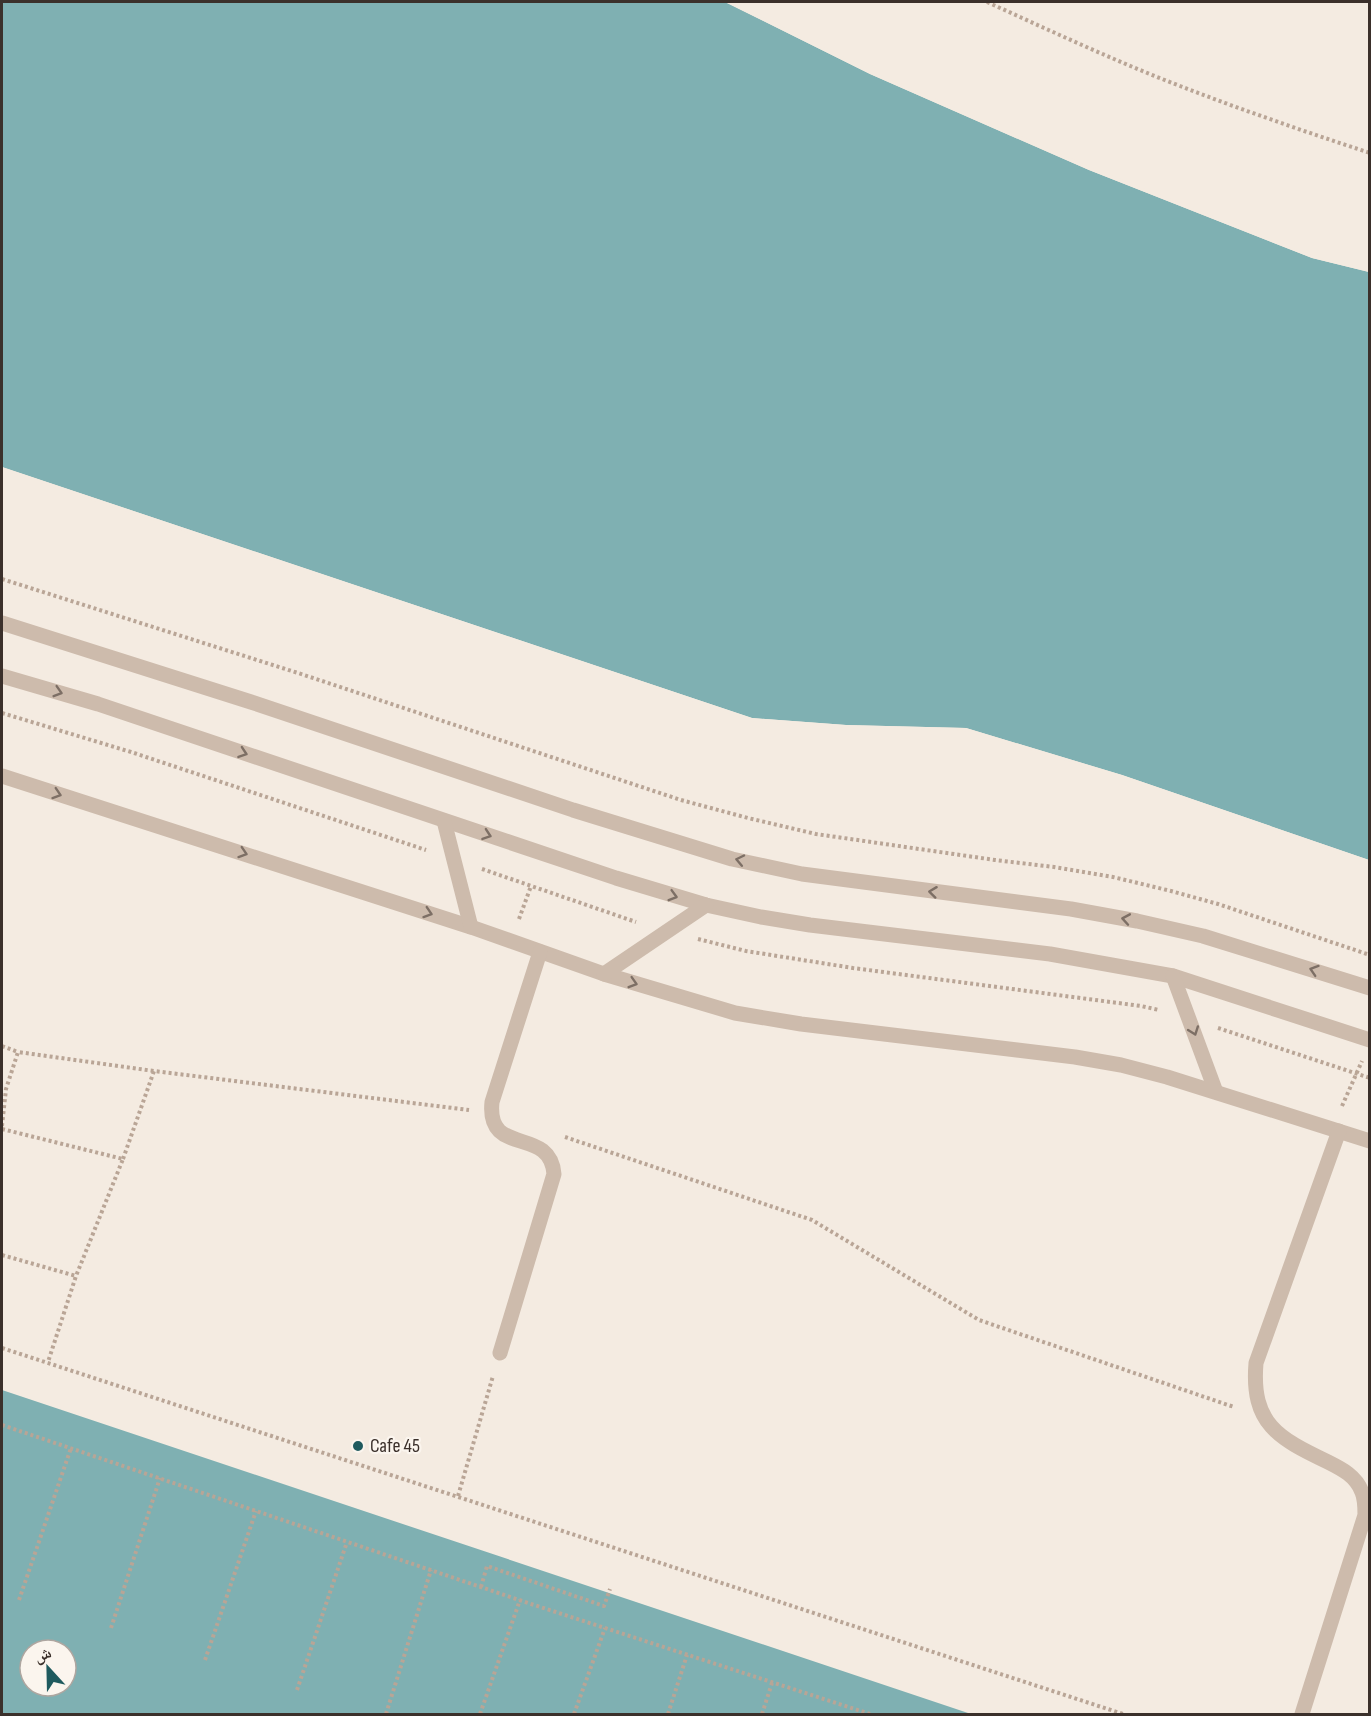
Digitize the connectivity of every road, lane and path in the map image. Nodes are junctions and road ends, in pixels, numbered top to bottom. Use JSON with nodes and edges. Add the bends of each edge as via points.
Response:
{"nodes":[{"id":1,"x":987,"y":2,"type":"edge"},
{"id":2,"x":1370,"y":153,"type":"edge"},
{"id":3,"x":2,"y":579,"type":"edge"},
{"id":4,"x":2,"y":623,"type":"edge"},
{"id":5,"x":2,"y":675,"type":"edge"},
{"id":6,"x":2,"y":776,"type":"edge"},
{"id":7,"x":444,"y":821,"type":"junction"},
{"id":8,"x":531,"y":886,"type":"dead end"},
{"id":9,"x":706,"y":905,"type":"junction"},
{"id":10,"x":471,"y":927,"type":"junction"},
{"id":11,"x":510,"y":941,"type":"junction"},
{"id":12,"x":540,"y":952,"type":"junction"},
{"id":13,"x":1370,"y":955,"type":"edge"},
{"id":14,"x":604,"y":974,"type":"junction"},
{"id":15,"x":1173,"y":976,"type":"junction"},
{"id":16,"x":1370,"y":988,"type":"edge"},
{"id":17,"x":2,"y":1046,"type":"edge"},
{"id":18,"x":1367,"y":1047,"type":"edge"},
{"id":19,"x":18,"y":1052,"type":"junction"},
{"id":20,"x":154,"y":1071,"type":"junction"},
{"id":21,"x":1216,"y":1092,"type":"junction"},
{"id":22,"x":491,"y":1113,"type":"junction"},
{"id":23,"x":2,"y":1128,"type":"edge"},
{"id":24,"x":1339,"y":1131,"type":"junction"},
{"id":25,"x":558,"y":1135,"type":"dead end"},
{"id":26,"x":1370,"y":1141,"type":"edge"},
{"id":27,"x":123,"y":1159,"type":"junction"},
{"id":28,"x":2,"y":1255,"type":"edge"},
{"id":29,"x":76,"y":1276,"type":"junction"},
{"id":30,"x":2,"y":1348,"type":"edge"},
{"id":31,"x":500,"y":1353,"type":"joint"},
{"id":32,"x":48,"y":1362,"type":"junction"},
{"id":33,"x":1265,"y":1418,"type":"junction"},
{"id":34,"x":2,"y":1425,"type":"edge"},
{"id":35,"x":70,"y":1448,"type":"junction"},
{"id":36,"x":160,"y":1478,"type":"junction"},
{"id":37,"x":458,"y":1496,"type":"junction"},
{"id":38,"x":256,"y":1511,"type":"junction"},
{"id":39,"x":347,"y":1542,"type":"junction"},
{"id":40,"x":431,"y":1570,"type":"junction"},
{"id":41,"x":481,"y":1587,"type":"junction"},
{"id":42,"x":610,"y":1589,"type":"dead end"},
{"id":43,"x":19,"y":1600,"type":"dead end"},
{"id":44,"x":520,"y":1600,"type":"junction"},
{"id":45,"x":111,"y":1628,"type":"dead end"},
{"id":46,"x":605,"y":1628,"type":"junction"},
{"id":47,"x":687,"y":1655,"type":"junction"},
{"id":48,"x":205,"y":1660,"type":"dead end"},
{"id":49,"x":772,"y":1683,"type":"junction"},
{"id":50,"x":297,"y":1690,"type":"dead end"},
{"id":51,"x":856,"y":1712,"type":"edge"},
{"id":52,"x":386,"y":1714,"type":"edge"},
{"id":53,"x":480,"y":1714,"type":"edge"},
{"id":54,"x":574,"y":1714,"type":"edge"},
{"id":55,"x":668,"y":1714,"type":"edge"},
{"id":56,"x":762,"y":1714,"type":"edge"},
{"id":57,"x":870,"y":1714,"type":"edge"},
{"id":58,"x":1123,"y":1714,"type":"edge"},
{"id":59,"x":1302,"y":1714,"type":"edge"}],
"edges":[{"from":1,"to":2,"type":"path","via":[[1179,86]]},
{"from":3,"to":13,"type":"path","via":[[748,819],[816,834],[1113,878],[1218,904]]},
{"from":16,"to":4,"type":"street","one_way":true,"via":[[1203,936],[1137,921],[802,874],[732,859]]},
{"from":5,"to":7,"type":"street","one_way":true},
{"from":6,"to":10,"type":"street","one_way":true},
{"from":7,"to":9,"type":"street","one_way":true},
{"from":7,"to":10,"type":"street"},
{"from":8,"to":11,"type":"path"},
{"from":9,"to":14,"type":"street"},
{"from":9,"to":15,"type":"street","via":[[800,923],[1050,954]]},
{"from":10,"to":11,"type":"street"},
{"from":11,"to":12,"type":"street"},
{"from":12,"to":14,"type":"street"},
{"from":12,"to":22,"type":"street"},
{"from":14,"to":21,"type":"street","one_way":true,"via":[[735,1013],[1075,1057]]},
{"from":15,"to":18,"type":"street"},
{"from":15,"to":21,"type":"street","one_way":true},
{"from":17,"to":19,"type":"path"},
{"from":18,"to":24,"type":"path","via":[[1342,1107]]},
{"from":19,"to":20,"type":"path"},
{"from":19,"to":23,"type":"path","via":[[6,1089]]},
{"from":20,"to":22,"type":"path"},
{"from":20,"to":27,"type":"path"},
{"from":21,"to":24,"type":"street"},
{"from":22,"to":31,"type":"street","via":[[500,1132],[544,1150],[554,1165]]},
{"from":23,"to":27,"type":"path"},
{"from":24,"to":26,"type":"street"},
{"from":24,"to":33,"type":"street","via":[[1256,1363],[1258,1401]]},
{"from":25,"to":33,"type":"path","via":[[812,1220],[979,1320]]},
{"from":27,"to":29,"type":"path"},
{"from":28,"to":29,"type":"path"},
{"from":29,"to":32,"type":"path"},
{"from":30,"to":32,"type":"path"},
{"from":31,"to":37,"type":"path"},
{"from":32,"to":37,"type":"path"},
{"from":33,"to":59,"type":"street","via":[[1292,1444],[1348,1473],[1362,1492],[1364,1503],[1365,1515]]},
{"from":34,"to":35,"type":"path"},
{"from":35,"to":36,"type":"path"},
{"from":35,"to":43,"type":"path"},
{"from":36,"to":38,"type":"path"},
{"from":36,"to":45,"type":"path"},
{"from":37,"to":58,"type":"path"},
{"from":38,"to":39,"type":"path"},
{"from":38,"to":48,"type":"path"},
{"from":39,"to":40,"type":"path"},
{"from":39,"to":50,"type":"path"},
{"from":40,"to":41,"type":"path"},
{"from":40,"to":52,"type":"path"},
{"from":41,"to":42,"type":"path","via":[[487,1566],[604,1606]]},
{"from":41,"to":44,"type":"path"},
{"from":44,"to":46,"type":"path"},
{"from":44,"to":53,"type":"path"},
{"from":46,"to":47,"type":"path"},
{"from":46,"to":54,"type":"path"},
{"from":47,"to":49,"type":"path"},
{"from":47,"to":55,"type":"path"},
{"from":49,"to":51,"type":"path"},
{"from":49,"to":56,"type":"path"},
{"from":51,"to":57,"type":"path"}]}
